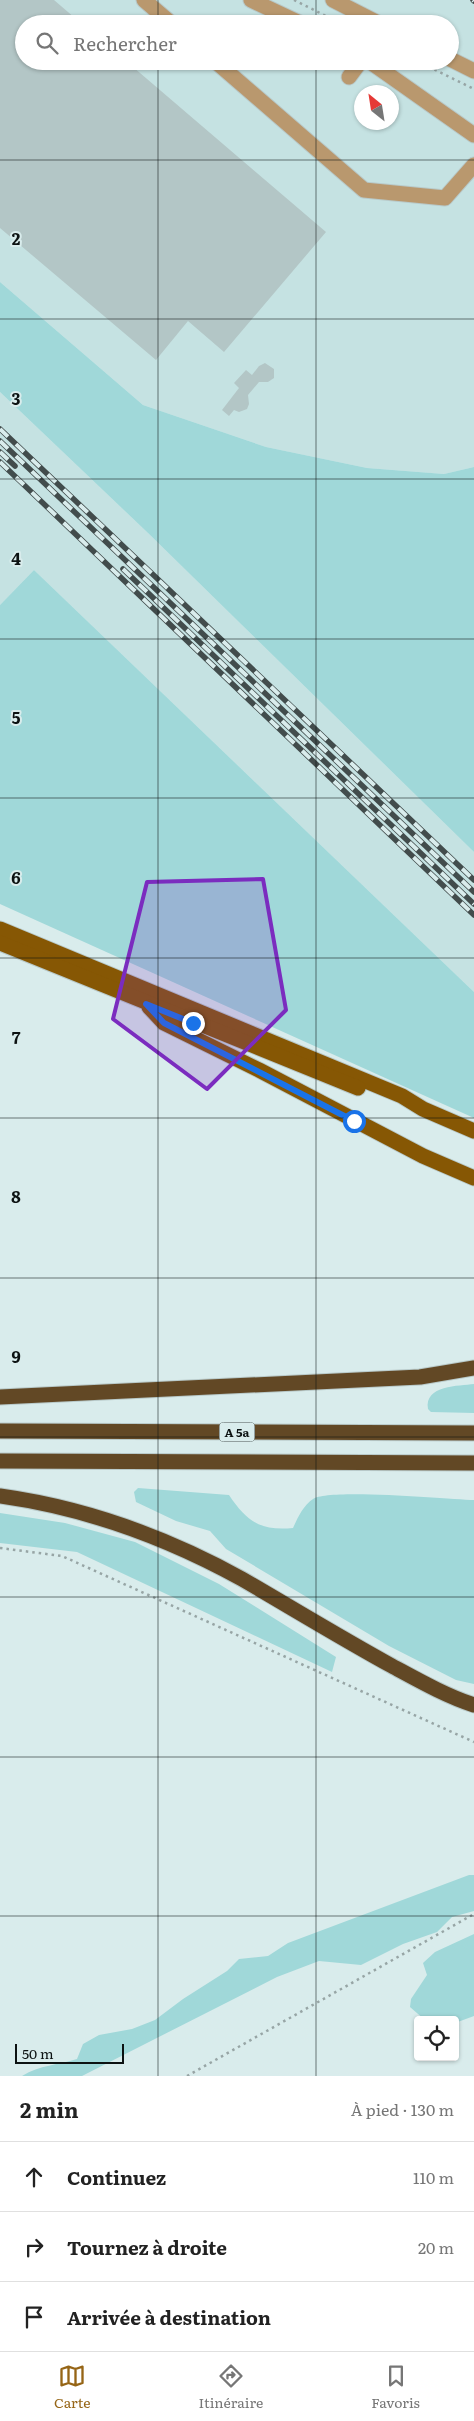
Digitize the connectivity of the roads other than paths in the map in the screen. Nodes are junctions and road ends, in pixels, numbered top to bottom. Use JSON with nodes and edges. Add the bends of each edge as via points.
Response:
{"nodes":[{"id":1,"x":144,"y":0,"type":"edge"},
{"id":2,"x":251,"y":0,"type":"edge"},
{"id":3,"x":333,"y":0,"type":"edge"},
{"id":4,"x":162,"y":15,"type":"edge"},
{"id":5,"x":283,"y":15,"type":"edge"},
{"id":6,"x":362,"y":15,"type":"edge"},
{"id":7,"x":459,"y":64,"type":"edge"},
{"id":8,"x":225,"y":70,"type":"edge"},
{"id":9,"x":355,"y":70,"type":"edge"},
{"id":10,"x":382,"y":70,"type":"edge"},
{"id":11,"x":474,"y":71,"type":"edge"},
{"id":12,"x":349,"y":77,"type":"dead end"},
{"id":13,"x":474,"y":135,"type":"edge"},
{"id":14,"x":474,"y":164,"type":"edge"},
{"id":15,"x":0,"y":929,"type":"edge"},
{"id":16,"x":0,"y":943,"type":"edge"},
{"id":17,"x":146,"y":1004,"type":"junction"},
{"id":18,"x":423,"y":1109,"type":"junction"},
{"id":19,"x":474,"y":1131,"type":"edge"},
{"id":20,"x":474,"y":1178,"type":"edge"},
{"id":21,"x":474,"y":1368,"type":"edge"},
{"id":22,"x":0,"y":1397,"type":"edge"},
{"id":23,"x":0,"y":1431,"type":"edge"},
{"id":24,"x":474,"y":1433,"type":"edge"},
{"id":25,"x":0,"y":1461,"type":"edge"},
{"id":26,"x":474,"y":1464,"type":"edge"},
{"id":27,"x":0,"y":1496,"type":"edge"},
{"id":28,"x":474,"y":1705,"type":"edge"}],
"edges":[{"from":1,"to":4,"type":"street"},
{"from":2,"to":5,"type":"street"},
{"from":3,"to":6,"type":"street"},
{"from":7,"to":11,"type":"street"},
{"from":8,"to":14,"type":"street","via":[[364,190],[445,198]]},
{"from":9,"to":12,"type":"street"},
{"from":10,"to":13,"type":"street"},
{"from":15,"to":18,"type":"main road","via":[[276,1042],[402,1096]]},
{"from":16,"to":17,"type":"main road"},
{"from":17,"to":18,"type":"main road","via":[[398,1104]]},
{"from":17,"to":20,"type":"main road","via":[[164,1023],[423,1156]]},
{"from":18,"to":19,"type":"main road"},
{"from":21,"to":22,"type":"highway","via":[[420,1377]]},
{"from":23,"to":24,"type":"highway","number":"A 5a"},
{"from":25,"to":26,"type":"highway"},
{"from":27,"to":28,"type":"highway","via":[[67,1508],[128,1526],[184,1550],[418,1680]]}]}
